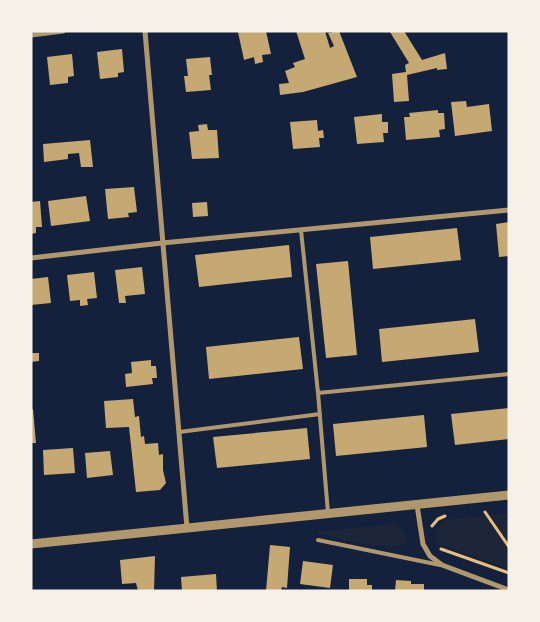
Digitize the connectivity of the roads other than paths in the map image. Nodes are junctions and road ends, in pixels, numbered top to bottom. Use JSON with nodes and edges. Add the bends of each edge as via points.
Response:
{"nodes":[{"id":1,"x":63,"y":31,"type":"edge"},
{"id":2,"x":145,"y":31,"type":"edge"},
{"id":3,"x":33,"y":33,"type":"edge"},
{"id":4,"x":509,"y":210,"type":"edge"},
{"id":5,"x":301,"y":230,"type":"junction"},
{"id":6,"x":162,"y":243,"type":"junction"},
{"id":7,"x":31,"y":258,"type":"edge"},
{"id":8,"x":509,"y":374,"type":"edge"},
{"id":9,"x":318,"y":393,"type":"junction"},
{"id":10,"x":320,"y":414,"type":"junction"},
{"id":11,"x":179,"y":432,"type":"junction"},
{"id":12,"x":509,"y":495,"type":"edge"},
{"id":13,"x":417,"y":505,"type":"junction"},
{"id":14,"x":328,"y":513,"type":"junction"},
{"id":15,"x":187,"y":528,"type":"junction"},
{"id":16,"x":318,"y":540,"type":"dead end"},
{"id":17,"x":31,"y":544,"type":"edge"},
{"id":18,"x":442,"y":565,"type":"junction"},
{"id":19,"x":509,"y":590,"type":"edge"}],
"edges":[{"from":1,"to":3,"type":"street"},
{"from":2,"to":6,"type":"street"},
{"from":4,"to":5,"type":"street"},
{"from":5,"to":6,"type":"street"},
{"from":5,"to":9,"type":"lane"},
{"from":6,"to":7,"type":"street"},
{"from":6,"to":11,"type":"street"},
{"from":8,"to":9,"type":"lane"},
{"from":9,"to":10,"type":"lane"},
{"from":10,"to":11,"type":"lane"},
{"from":10,"to":14,"type":"lane"},
{"from":11,"to":15,"type":"street"},
{"from":12,"to":13,"type":"street"},
{"from":13,"to":14,"type":"street"},
{"from":13,"to":18,"type":"street","via":[[423,544],[430,556]]},
{"from":14,"to":15,"type":"street"},
{"from":15,"to":17,"type":"street"},
{"from":16,"to":18,"type":"lane"},
{"from":18,"to":19,"type":"street"}]}
